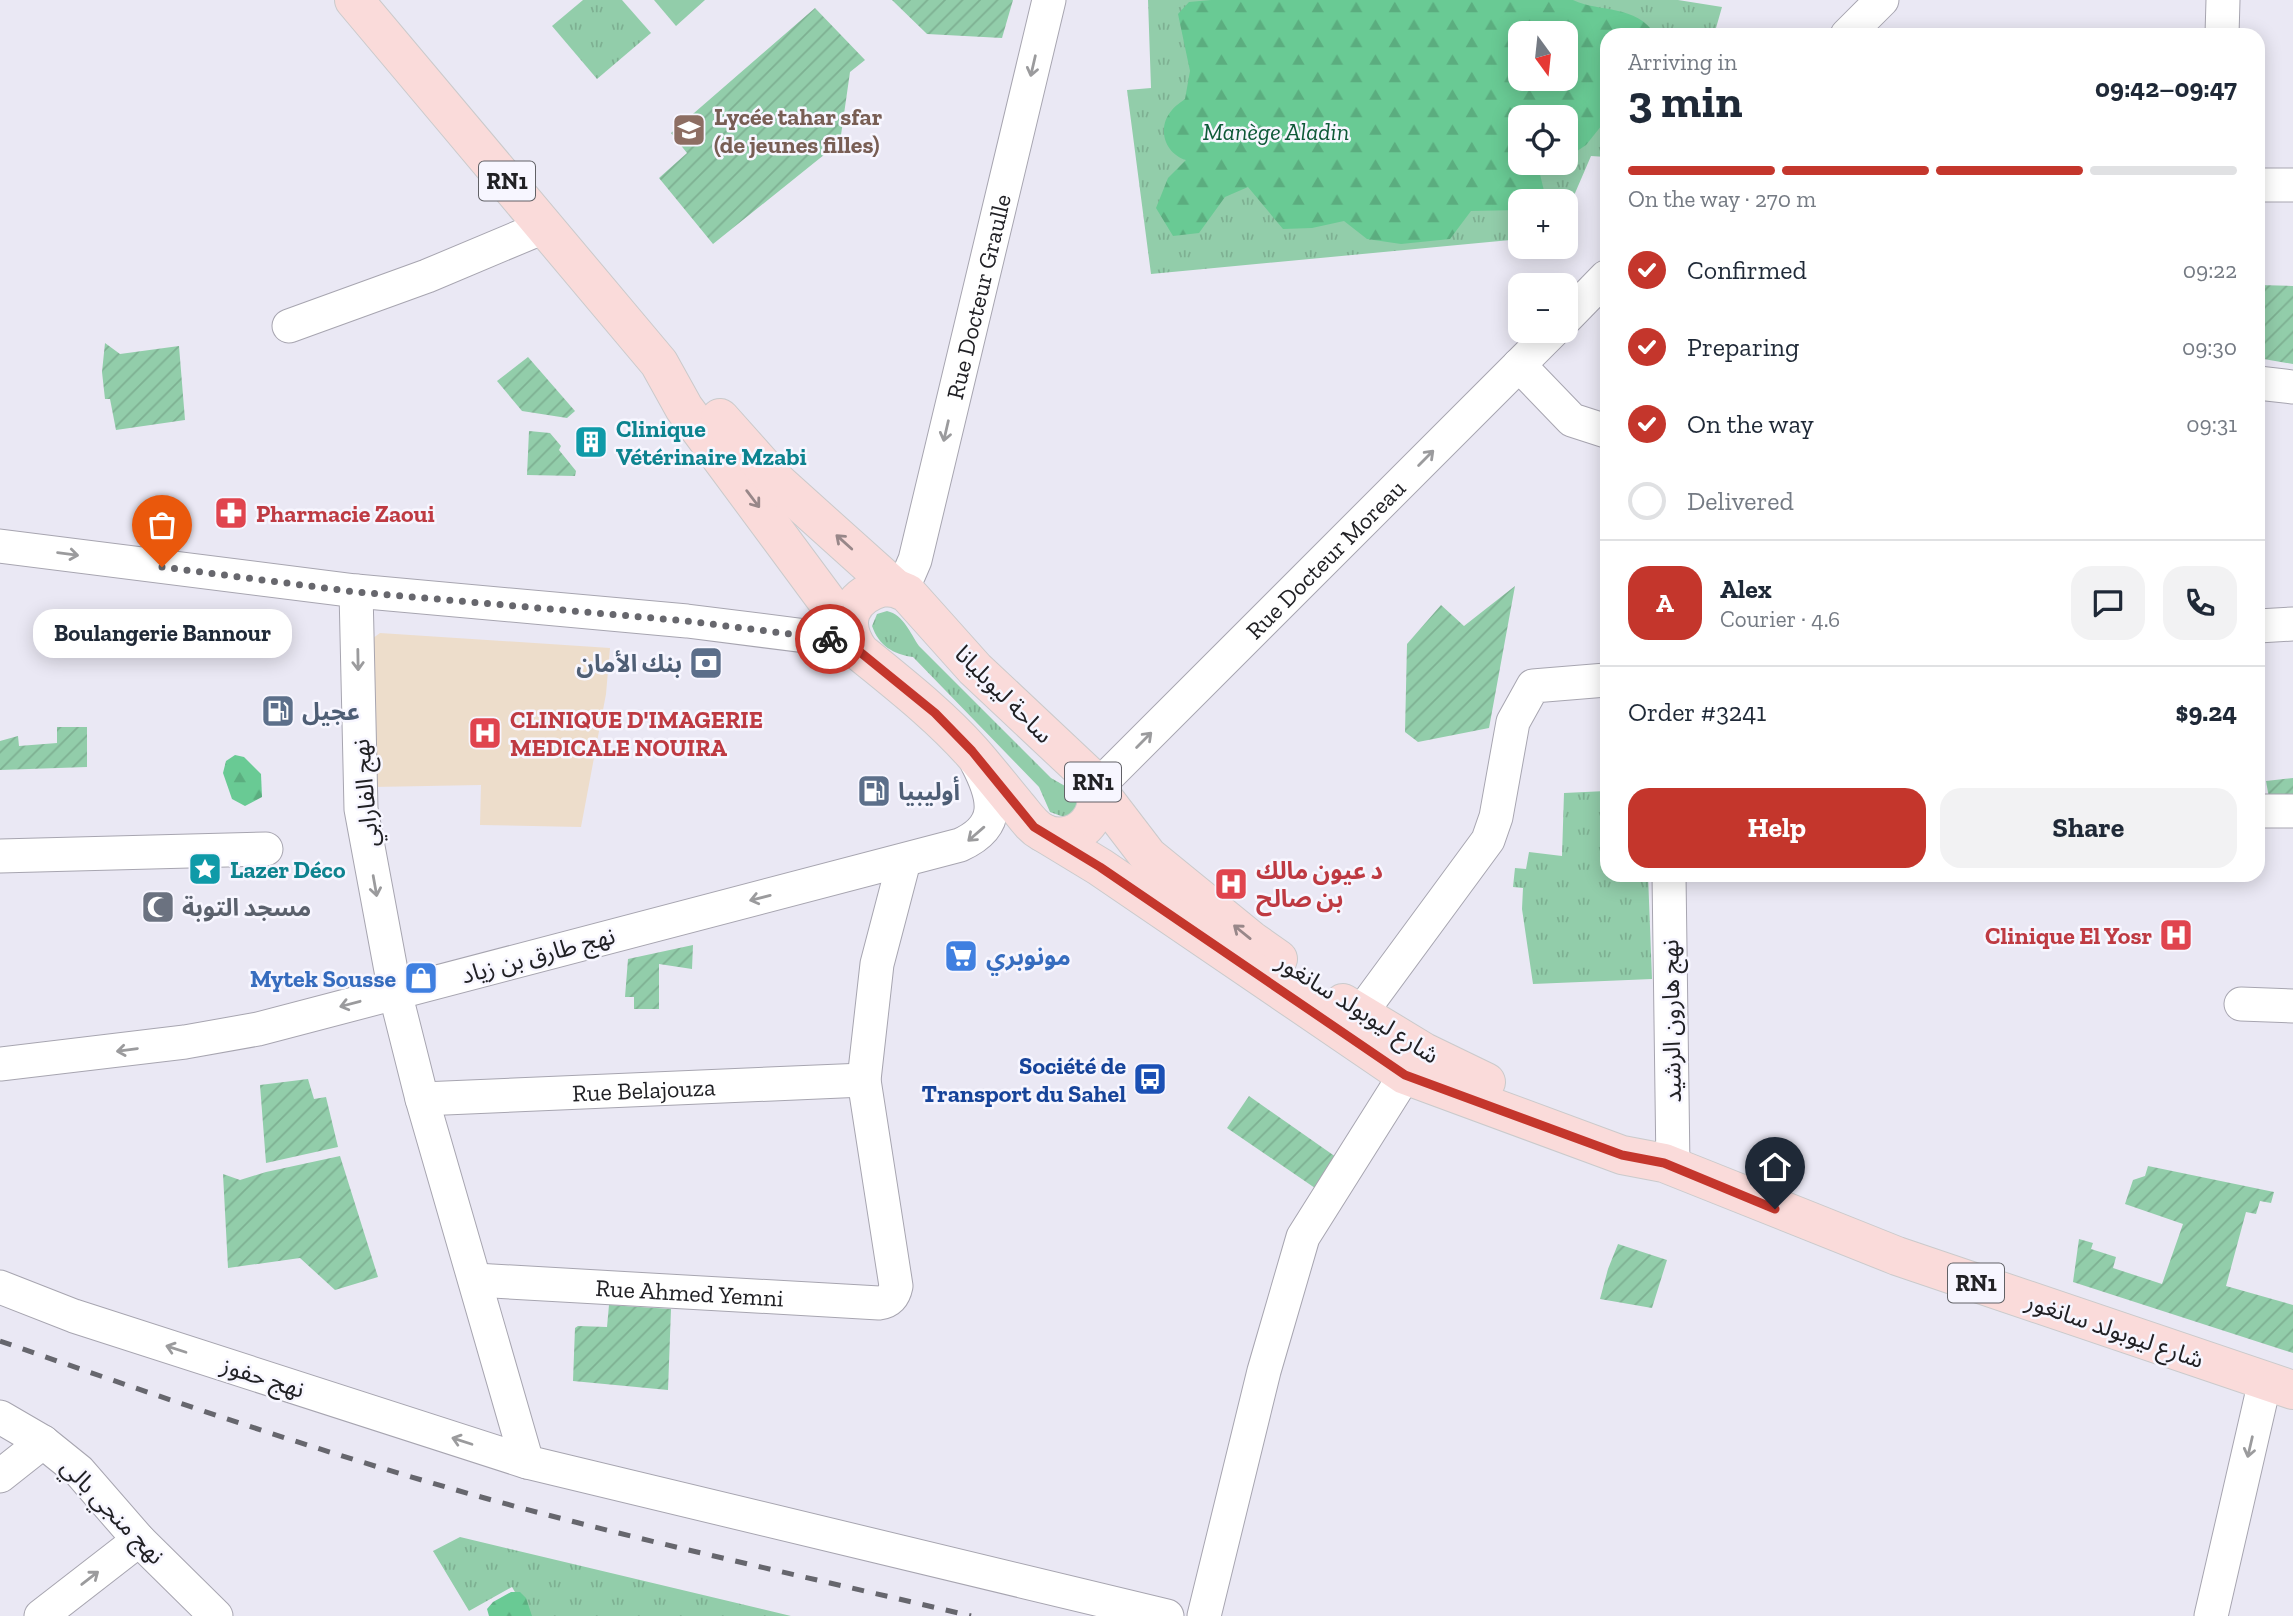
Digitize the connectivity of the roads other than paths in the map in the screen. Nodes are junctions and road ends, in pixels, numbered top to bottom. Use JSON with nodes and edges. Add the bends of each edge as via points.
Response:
{"nodes":[{"id":1,"x":354,"y":0,"type":"edge"},
{"id":2,"x":1049,"y":0,"type":"edge"},
{"id":3,"x":1882,"y":0,"type":"edge"},
{"id":4,"x":2223,"y":0,"type":"edge"},
{"id":5,"x":1854,"y":28,"type":"edge"},
{"id":6,"x":2222,"y":28,"type":"edge"},
{"id":7,"x":2265,"y":185,"type":"edge"},
{"id":8,"x":2293,"y":185,"type":"edge"},
{"id":9,"x":546,"y":226,"type":"junction"},
{"id":10,"x":1600,"y":283,"type":"edge"},
{"id":11,"x":1578,"y":306,"type":"edge"},
{"id":12,"x":289,"y":326,"type":"dead end"},
{"id":13,"x":1541,"y":343,"type":"edge"},
{"id":14,"x":659,"y":363,"type":"junction"},
{"id":15,"x":1520,"y":365,"type":"junction"},
{"id":16,"x":2265,"y":384,"type":"edge"},
{"id":17,"x":2293,"y":387,"type":"edge"},
{"id":18,"x":1600,"y":429,"type":"edge"},
{"id":19,"x":0,"y":546,"type":"edge"},
{"id":20,"x":895,"y":588,"type":"junction"},
{"id":21,"x":356,"y":592,"type":"junction"},
{"id":22,"x":2293,"y":624,"type":"edge"},
{"id":23,"x":2265,"y":626,"type":"edge"},
{"id":24,"x":851,"y":637,"type":"junction"},
{"id":25,"x":1600,"y":680,"type":"edge"},
{"id":26,"x":972,"y":751,"type":"junction"},
{"id":27,"x":1096,"y":788,"type":"junction"},
{"id":28,"x":2265,"y":811,"type":"edge"},
{"id":29,"x":2293,"y":811,"type":"edge"},
{"id":30,"x":1044,"y":833,"type":"junction"},
{"id":31,"x":266,"y":849,"type":"dead end"},
{"id":32,"x":0,"y":856,"type":"edge"},
{"id":33,"x":904,"y":861,"type":"junction"},
{"id":34,"x":1669,"y":882,"type":"edge"},
{"id":35,"x":395,"y":992,"type":"junction"},
{"id":36,"x":2241,"y":1004,"type":"dead end"},
{"id":37,"x":2293,"y":1006,"type":"edge"},
{"id":38,"x":1360,"y":1014,"type":"junction"},
{"id":39,"x":0,"y":1064,"type":"edge"},
{"id":40,"x":1405,"y":1075,"type":"junction"},
{"id":41,"x":864,"y":1080,"type":"junction"},
{"id":42,"x":422,"y":1099,"type":"junction"},
{"id":43,"x":1668,"y":1165,"type":"junction"},
{"id":44,"x":475,"y":1280,"type":"junction"},
{"id":45,"x":0,"y":1287,"type":"edge"},
{"id":46,"x":2279,"y":1386,"type":"edge"},
{"id":47,"x":0,"y":1417,"type":"edge"},
{"id":48,"x":43,"y":1442,"type":"junction"},
{"id":49,"x":527,"y":1462,"type":"junction"},
{"id":50,"x":0,"y":1476,"type":"edge"},
{"id":51,"x":139,"y":1540,"type":"junction"},
{"id":52,"x":41,"y":1616,"type":"edge"},
{"id":53,"x":216,"y":1616,"type":"edge"},
{"id":54,"x":1167,"y":1616,"type":"edge"},
{"id":55,"x":1204,"y":1616,"type":"edge"},
{"id":56,"x":2211,"y":1616,"type":"edge"}],
"edges":[{"from":1,"to":9,"type":"main road","number":"RN1"},
{"from":2,"to":20,"type":"street","name":"Rue Docteur Graulle","one_way":true,"via":[[915,560]]},
{"from":3,"to":5,"type":"street"},
{"from":4,"to":6,"type":"street"},
{"from":7,"to":8,"type":"street"},
{"from":9,"to":12,"type":"street"},
{"from":9,"to":14,"type":"main road","number":"RN1"},
{"from":10,"to":11,"type":"street"},
{"from":13,"to":15,"type":"street","name":"Rue Docteur Moreau"},
{"from":20,"to":14,"type":"main road","number":"RN1","one_way":true,"via":[[777,482],[702,397]]},
{"from":14,"to":24,"type":"main road","number":"RN1","one_way":true,"via":[[684,408]]},
{"from":15,"to":18,"type":"street","via":[[1572,420]]},
{"from":27,"to":15,"type":"street","name":"Rue Docteur Moreau","one_way":true},
{"from":16,"to":17,"type":"street"},
{"from":19,"to":21,"type":"street","one_way":true},
{"from":20,"to":24,"type":"main road","via":[[883,587],[860,598],[849,619]]},
{"from":20,"to":27,"type":"main road","name":"ساحة ليوبليانا","number":"RN1","via":[[907,593],[975,669],[1090,777]]},
{"from":21,"to":24,"type":"street"},
{"from":21,"to":35,"type":"street","name":"نهج الفارابي","one_way":true,"via":[[361,809]]},
{"from":22,"to":23,"type":"street"},
{"from":24,"to":26,"type":"main road","number":"RN1","via":[[860,652],[935,713]]},
{"from":25,"to":38,"type":"street","via":[[1533,686],[1513,722],[1488,840]]},
{"from":26,"to":30,"type":"main road","number":"RN1","via":[[1034,827]]},
{"from":26,"to":33,"type":"street","name":"نهج طارق بن زياد","one_way":true,"via":[[992,800],[984,828],[960,845]]},
{"from":27,"to":30,"type":"main road","number":"RN1","via":[[1095,814],[1088,824],[1067,836]]},
{"from":38,"to":27,"type":"main road","name":"شارع ليوبولد سانغور","number":"RN1","one_way":true,"via":[[1251,940],[1148,856]]},
{"from":28,"to":29,"type":"street"},
{"from":30,"to":40,"type":"main road","name":"شارع ليوبولد سانغور","number":"RN1"},
{"from":31,"to":32,"type":"street"},
{"from":33,"to":35,"type":"street","name":"نهج طارق بن زياد","one_way":true},
{"from":33,"to":41,"type":"street","via":[[877,964]]},
{"from":34,"to":43,"type":"street","name":"نهج هارون الرشيد"},
{"from":35,"to":39,"type":"street","name":"نهج طارق بن زياد","one_way":true,"via":[[246,1031]]},
{"from":35,"to":42,"type":"street","name":"نهج الفارابي"},
{"from":36,"to":37,"type":"street"},
{"from":38,"to":43,"type":"main road","name":"شارع ليوبولد سانغور","number":"RN1","via":[[1424,1052],[1524,1099],[1631,1136]]},
{"from":40,"to":43,"type":"main road","name":"شارع ليوبولد سانغور","number":"RN1","via":[[1622,1155]]},
{"from":40,"to":55,"type":"street","via":[[1303,1237],[1264,1371]]},
{"from":41,"to":42,"type":"street","name":"Rue Belajouza"},
{"from":41,"to":44,"type":"street","name":"Rue Ahmed Yemni","via":[[896,1286],[889,1300]]},
{"from":42,"to":44,"type":"street","name":"نهج الفارابي"},
{"from":43,"to":46,"type":"main road","name":"شارع ليوبولد سانغور","number":"RN1","via":[[1897,1256]]},
{"from":44,"to":49,"type":"street","name":"نهج الفارابي"},
{"from":49,"to":45,"type":"street","name":"نهج حفوز","one_way":true,"via":[[74,1316]]},
{"from":46,"to":56,"type":"street","one_way":true},
{"from":47,"to":48,"type":"street","name":"نهج منجي بالي"},
{"from":48,"to":50,"type":"street"},
{"from":48,"to":51,"type":"street","name":"نهج منجي بالي","via":[[79,1471]]},
{"from":49,"to":54,"type":"street","name":"نهج حفوز"},
{"from":52,"to":51,"type":"street","one_way":true},
{"from":51,"to":53,"type":"street","name":"نهج منجي بالي"}]}
